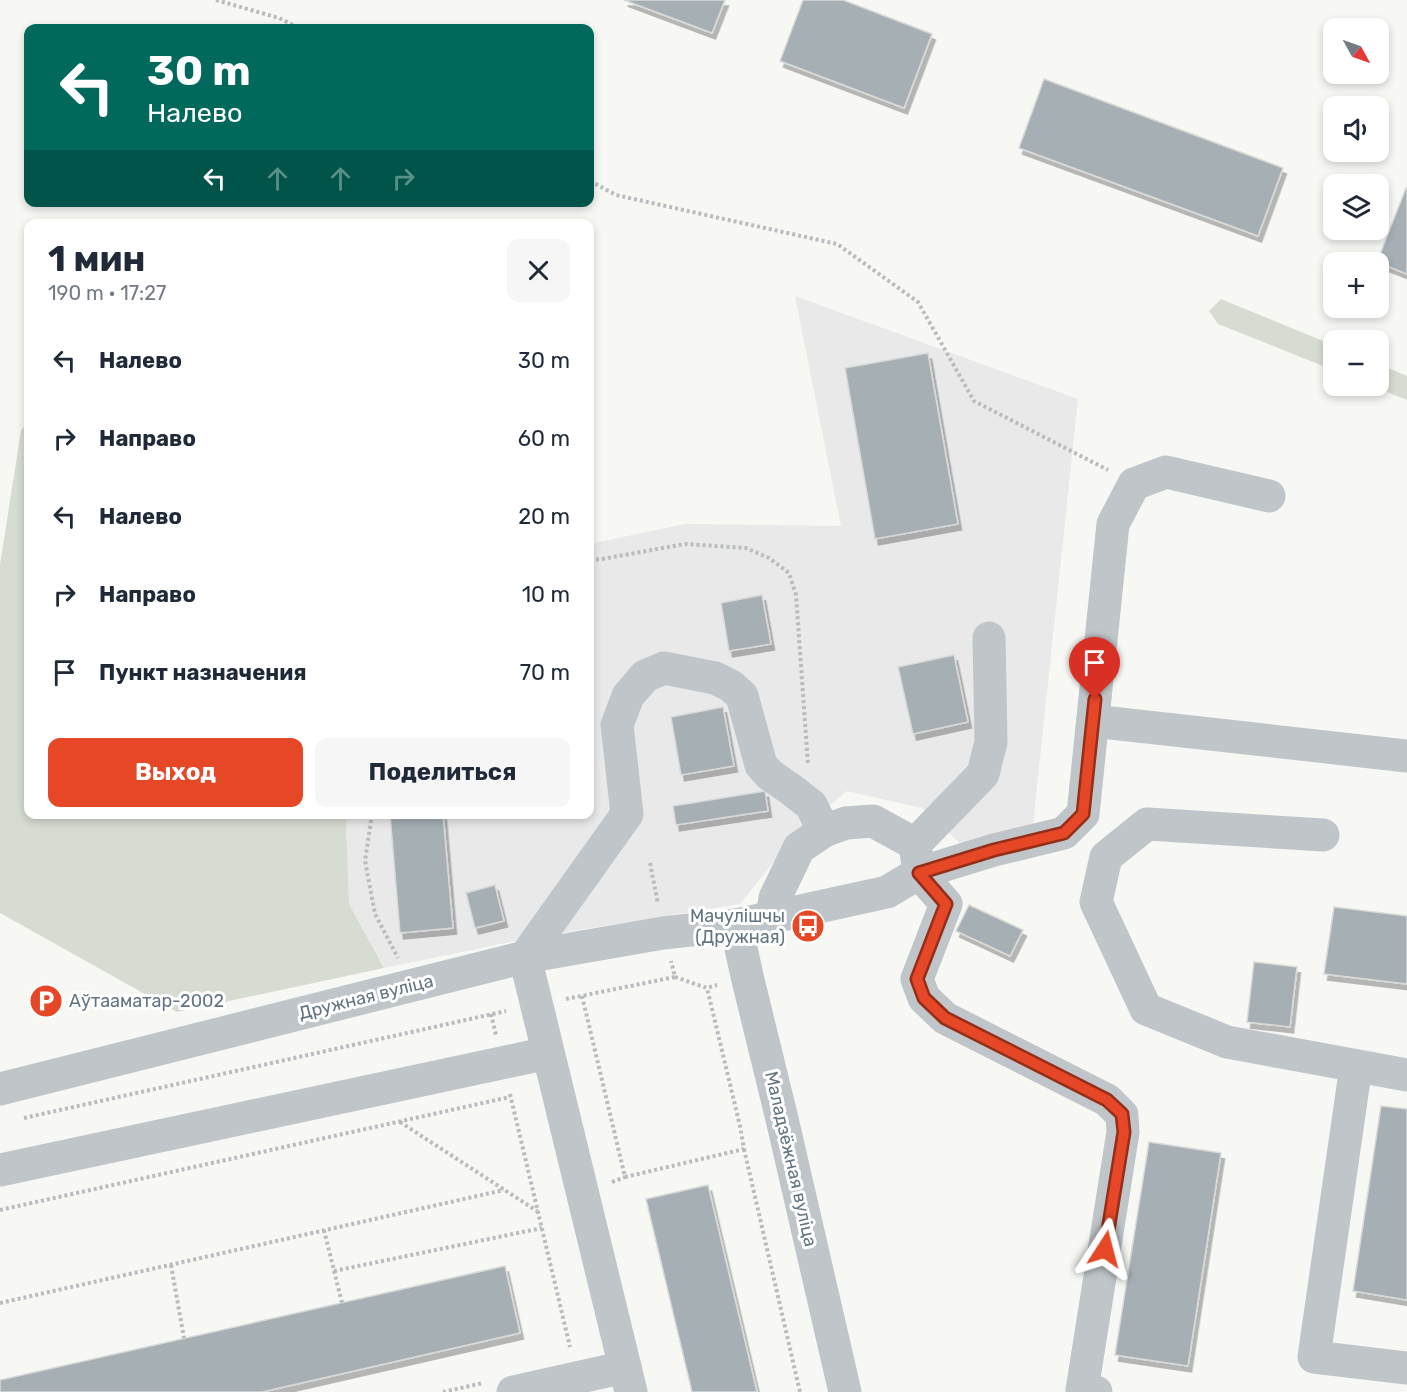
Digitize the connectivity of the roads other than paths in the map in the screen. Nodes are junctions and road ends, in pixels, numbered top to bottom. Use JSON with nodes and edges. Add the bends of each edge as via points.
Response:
{"nodes":[{"id":1,"x":1269,"y":496,"type":"dead end"},
{"id":2,"x":989,"y":638,"type":"dead end"},
{"id":3,"x":1093,"y":722,"type":"junction"},
{"id":4,"x":1407,"y":756,"type":"edge"},
{"id":5,"x":817,"y":818,"type":"junction"},
{"id":6,"x":1323,"y":835,"type":"dead end"},
{"id":7,"x":917,"y":859,"type":"junction"},
{"id":8,"x":772,"y":917,"type":"junction"},
{"id":9,"x":736,"y":925,"type":"junction"},
{"id":10,"x":525,"y":957,"type":"junction"},
{"id":11,"x":548,"y":1053,"type":"junction"},
{"id":12,"x":1356,"y":1066,"type":"junction"},
{"id":13,"x":1407,"y":1076,"type":"edge"},
{"id":14,"x":0,"y":1089,"type":"edge"},
{"id":15,"x":0,"y":1170,"type":"edge"},
{"id":16,"x":1407,"y":1368,"type":"edge"},
{"id":17,"x":628,"y":1380,"type":"edge"},
{"id":18,"x":500,"y":1387,"type":"edge"},
{"id":19,"x":845,"y":1392,"type":"edge"},
{"id":20,"x":1096,"y":1392,"type":"edge"}],
"edges":[{"from":1,"to":3,"type":"street","via":[[1166,472],[1134,484],[1113,524]]},
{"from":2,"to":7,"type":"street","via":[[991,742],[983,774]]},
{"from":3,"to":4,"type":"street"},
{"from":3,"to":7,"type":"street","via":[[1083,814],[1064,833],[994,850]]},
{"from":5,"to":7,"type":"street","via":[[846,823],[873,821]]},
{"from":5,"to":8,"type":"street","via":[[775,898]]},
{"from":5,"to":10,"type":"street","via":[[761,765],[742,696],[731,686],[715,678],[664,668],[645,676],[628,696],[617,725],[627,814]]},
{"from":6,"to":12,"type":"street","via":[[1148,824],[1106,857],[1096,902],[1146,1009],[1227,1042]]},
{"from":7,"to":8,"type":"street","name":"Дружная вуліца","via":[[887,892]]},
{"from":7,"to":20,"type":"street","via":[[946,904],[917,979],[924,998],[945,1018],[1107,1100],[1122,1114],[1124,1132],[1082,1390]]},
{"from":8,"to":9,"type":"street","name":"Дружная вуліца"},
{"from":9,"to":10,"type":"street","name":"Дружная вуліца","via":[[663,933]]},
{"from":9,"to":19,"type":"street","name":"Маладзёжная вуліца"},
{"from":10,"to":11,"type":"street"},
{"from":10,"to":14,"type":"street","name":"Дружная вуліца"},
{"from":11,"to":15,"type":"street"},
{"from":11,"to":17,"type":"street"},
{"from":12,"to":13,"type":"street"},
{"from":12,"to":16,"type":"street","via":[[1314,1357]]},
{"from":17,"to":18,"type":"street"}]}
